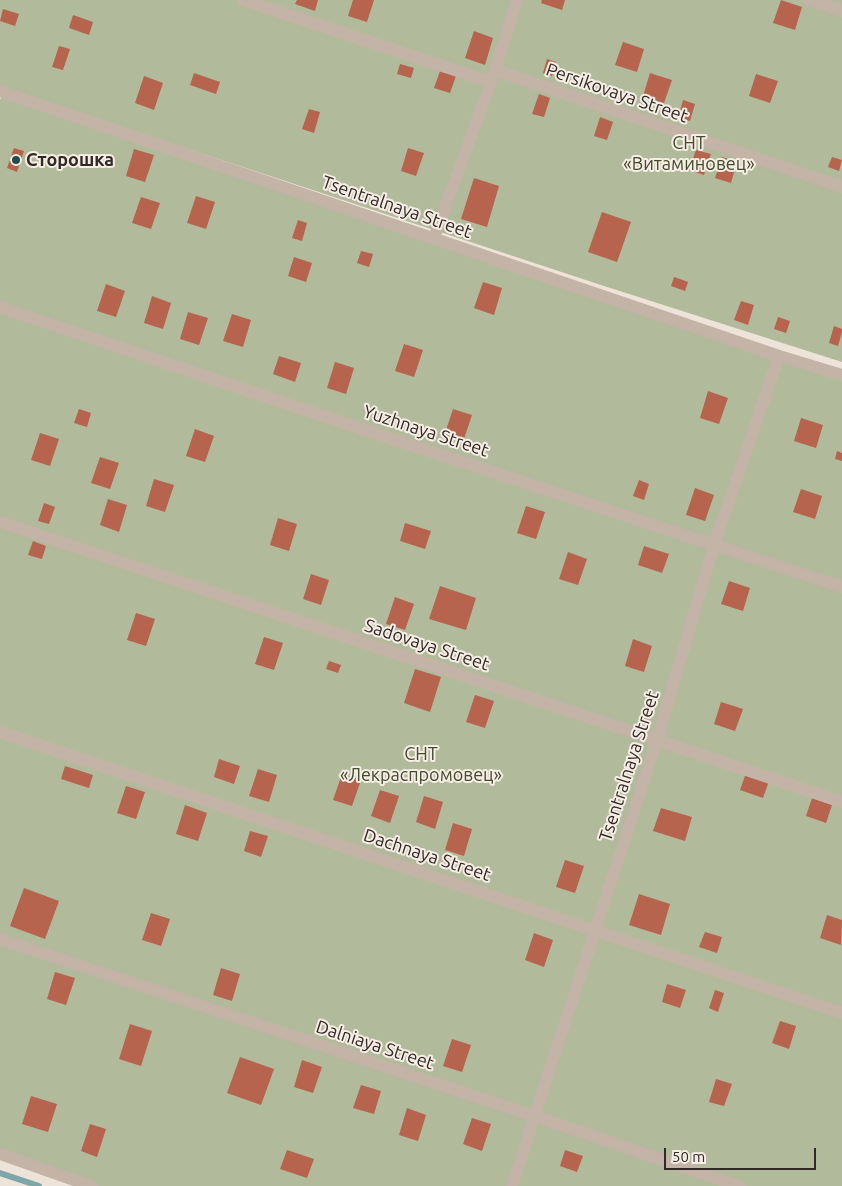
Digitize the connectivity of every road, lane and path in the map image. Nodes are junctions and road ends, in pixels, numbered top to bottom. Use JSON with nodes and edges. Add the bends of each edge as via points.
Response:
{"nodes":[{"id":1,"x":243,"y":0,"type":"edge"},
{"id":2,"x":518,"y":0,"type":"edge"},
{"id":3,"x":808,"y":0,"type":"edge"},
{"id":4,"x":842,"y":11,"type":"edge"},
{"id":5,"x":493,"y":76,"type":"junction"},
{"id":6,"x":1,"y":94,"type":"edge"},
{"id":7,"x":842,"y":187,"type":"edge"},
{"id":8,"x":434,"y":238,"type":"junction"},
{"id":9,"x":0,"y":307,"type":"edge"},
{"id":10,"x":779,"y":356,"type":"junction"},
{"id":11,"x":842,"y":375,"type":"edge"},
{"id":12,"x":0,"y":522,"type":"edge"},
{"id":13,"x":714,"y":544,"type":"junction"},
{"id":14,"x":842,"y":587,"type":"edge"},
{"id":15,"x":0,"y":732,"type":"edge"},
{"id":16,"x":657,"y":740,"type":"junction"},
{"id":17,"x":842,"y":802,"type":"edge"},
{"id":18,"x":594,"y":930,"type":"junction"},
{"id":19,"x":0,"y":939,"type":"edge"},
{"id":20,"x":842,"y":1013,"type":"edge"},
{"id":21,"x":534,"y":1116,"type":"junction"},
{"id":22,"x":0,"y":1154,"type":"edge"},
{"id":23,"x":90,"y":1186,"type":"edge"},
{"id":24,"x":512,"y":1186,"type":"edge"},
{"id":25,"x":739,"y":1186,"type":"edge"}],
"edges":[{"from":1,"to":5,"type":"street","name":"Persikovaya Street"},
{"from":2,"to":5,"type":"street"},
{"from":3,"to":4,"type":"street"},
{"from":5,"to":7,"type":"street","name":"Persikovaya Street"},
{"from":5,"to":8,"type":"street"},
{"from":6,"to":8,"type":"street","name":"Tsentralnaya Street"},
{"from":8,"to":10,"type":"street","name":"Tsentralnaya Street"},
{"from":9,"to":13,"type":"street","name":"Yuzhnaya Street"},
{"from":10,"to":11,"type":"street","name":"Tsentralnaya Street"},
{"from":10,"to":13,"type":"street","name":"Tsentralnaya Street"},
{"from":12,"to":16,"type":"street","name":"Sadovaya Street"},
{"from":13,"to":14,"type":"street","name":"Yuzhnaya Street"},
{"from":13,"to":16,"type":"street","name":"Tsentralnaya Street"},
{"from":15,"to":18,"type":"street","name":"Dachnaya Street"},
{"from":16,"to":17,"type":"street","name":"Sadovaya Street"},
{"from":16,"to":18,"type":"street","name":"Tsentralnaya Street"},
{"from":18,"to":20,"type":"street","name":"Dachnaya Street"},
{"from":18,"to":21,"type":"street","name":"Tsentralnaya Street"},
{"from":19,"to":21,"type":"street","name":"Dalniaya Street"},
{"from":21,"to":24,"type":"street","name":"Tsentralnaya Street"},
{"from":21,"to":25,"type":"street","name":"Dalniaya Street"},
{"from":22,"to":23,"type":"street"}]}
